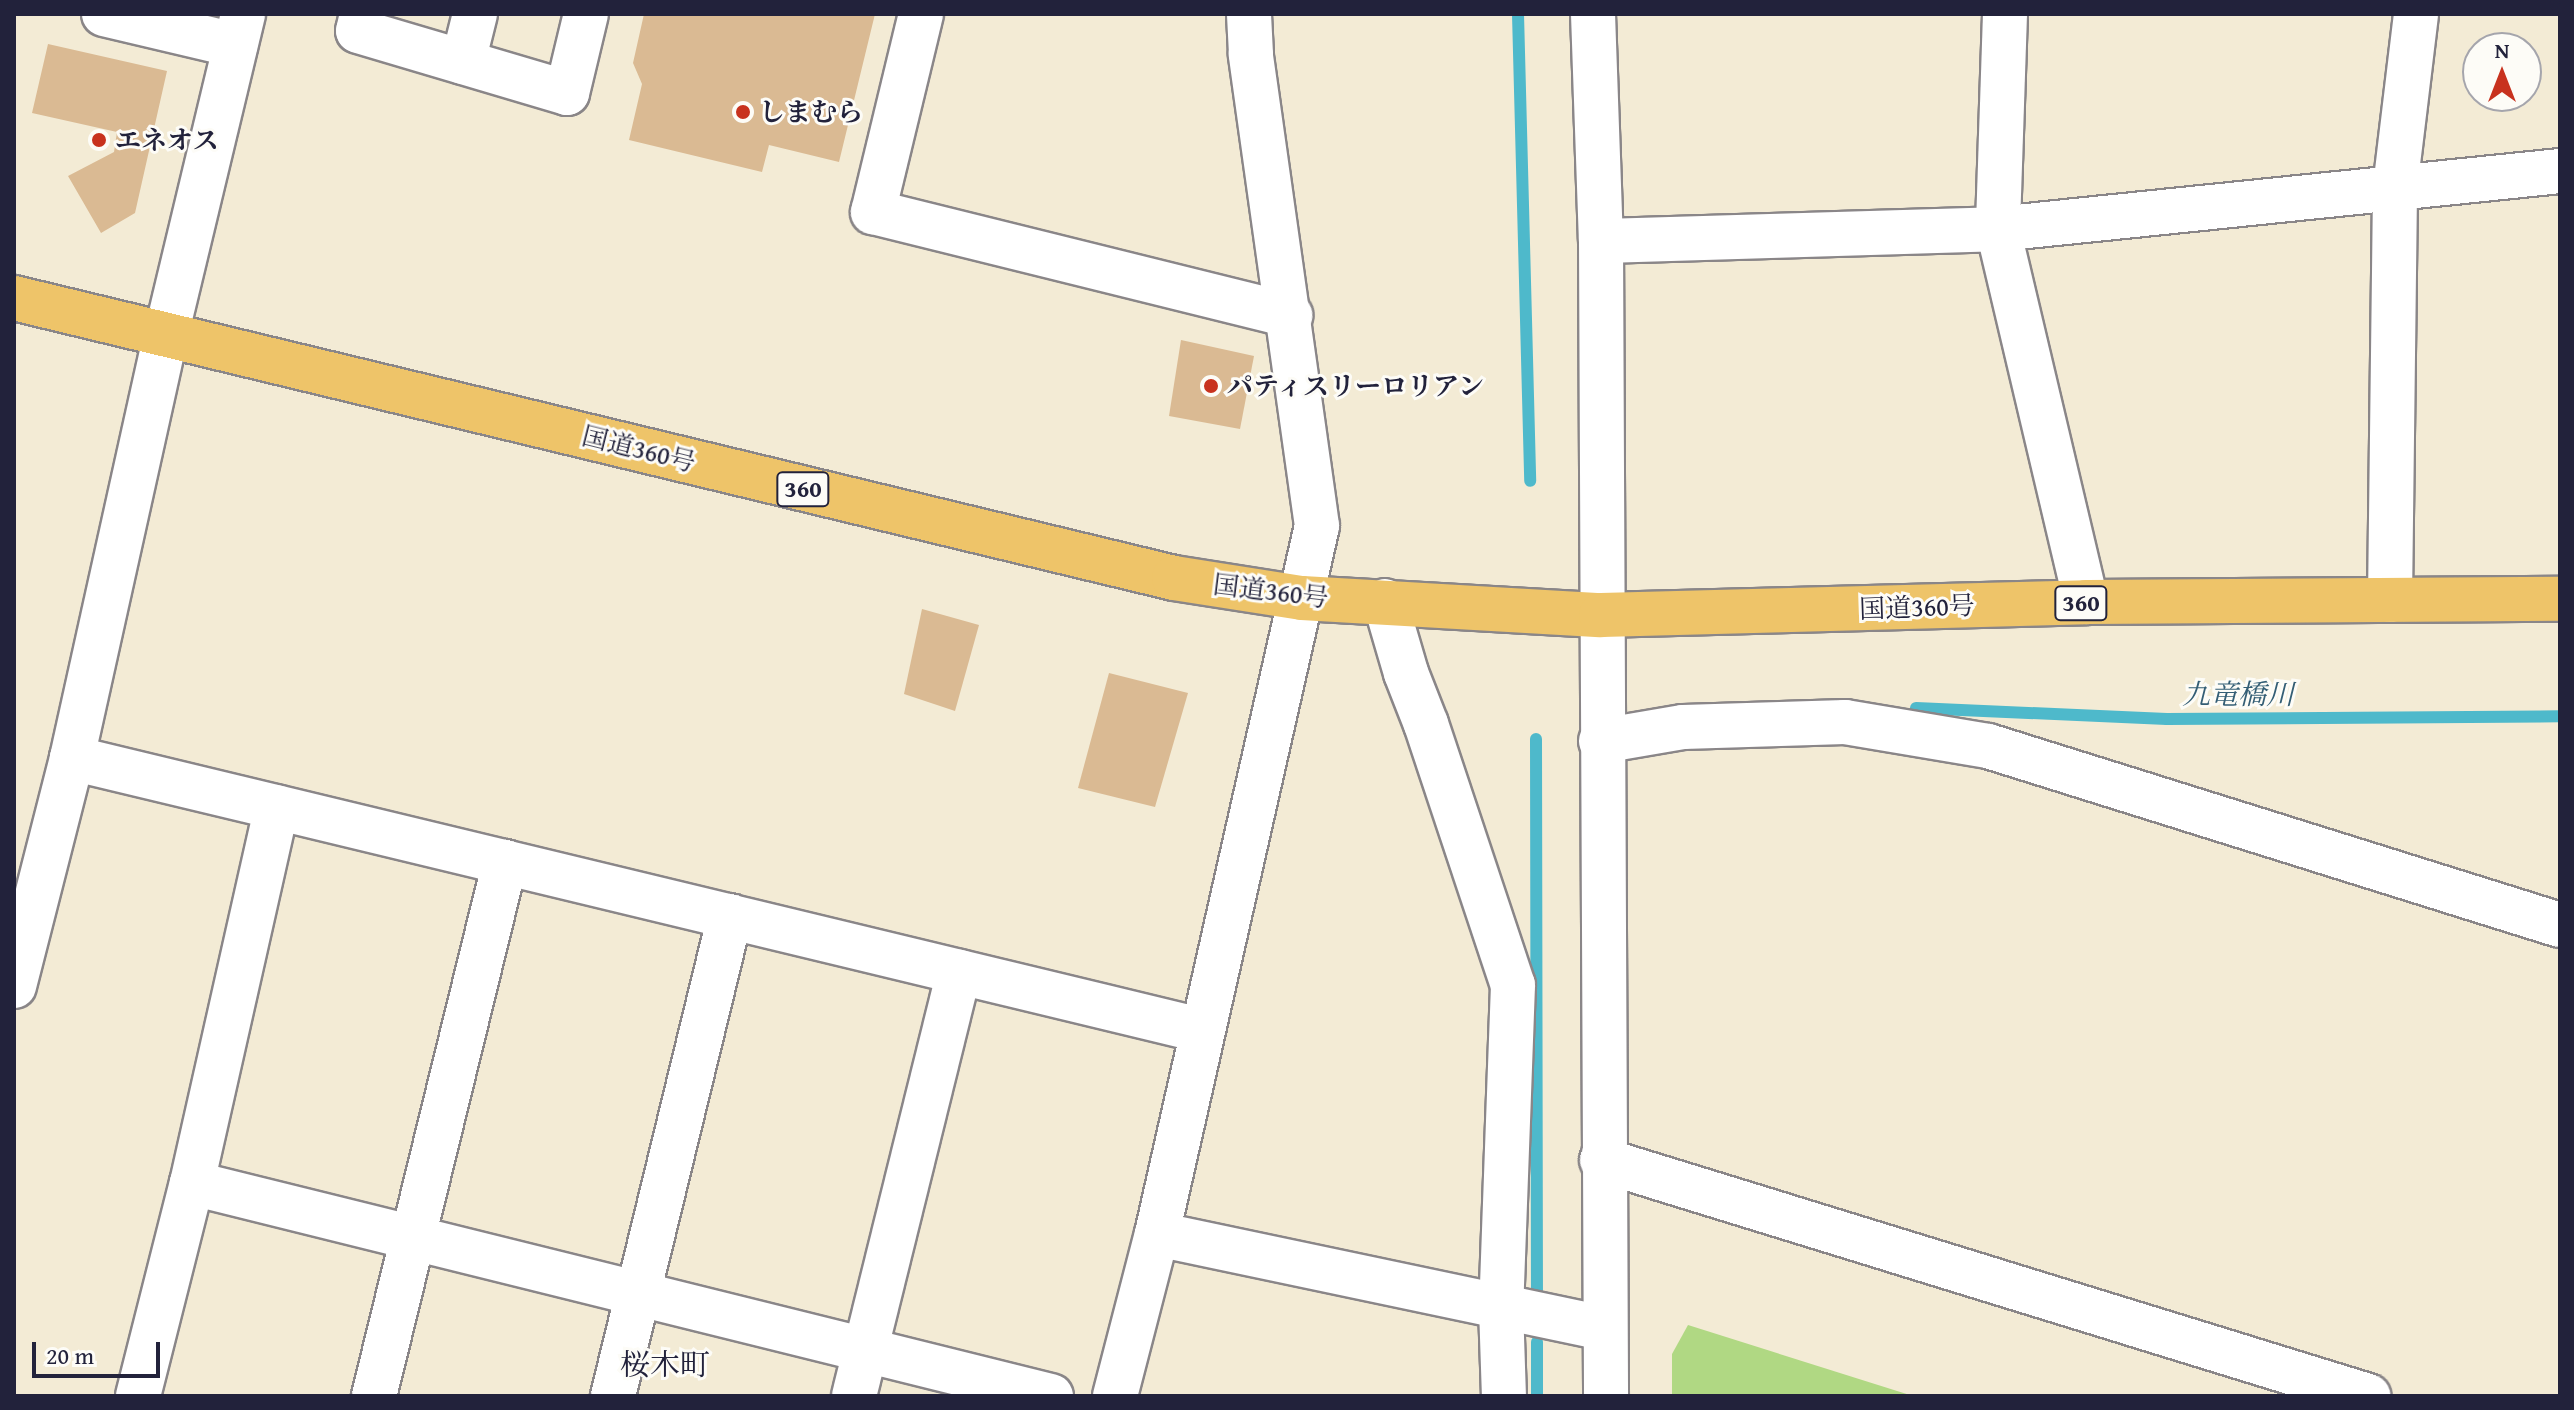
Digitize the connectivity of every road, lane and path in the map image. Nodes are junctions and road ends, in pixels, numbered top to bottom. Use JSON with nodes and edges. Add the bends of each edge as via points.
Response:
{"nodes":[{"id":1,"x":104,"y":14,"type":"edge"},
{"id":2,"x":362,"y":14,"type":"edge"},
{"id":3,"x":475,"y":14,"type":"edge"},
{"id":4,"x":586,"y":14,"type":"edge"},
{"id":5,"x":921,"y":14,"type":"edge"},
{"id":6,"x":1249,"y":14,"type":"edge"},
{"id":7,"x":1593,"y":14,"type":"edge"},
{"id":8,"x":2005,"y":14,"type":"edge"},
{"id":9,"x":2416,"y":14,"type":"edge"},
{"id":10,"x":239,"y":30,"type":"edge"},
{"id":11,"x":463,"y":62,"type":"junction"},
{"id":12,"x":2560,"y":171,"type":"edge"},
{"id":13,"x":2395,"y":188,"type":"junction"},
{"id":14,"x":1998,"y":229,"type":"junction"},
{"id":15,"x":1601,"y":241,"type":"junction"},
{"id":16,"x":14,"y":298,"type":"edge"},
{"id":17,"x":1290,"y":315,"type":"junction"},
{"id":18,"x":166,"y":335,"type":"junction"},
{"id":19,"x":1302,"y":598,"type":"junction"},
{"id":20,"x":2560,"y":599,"type":"edge"},
{"id":21,"x":2390,"y":600,"type":"junction"},
{"id":22,"x":1385,"y":601,"type":"junction"},
{"id":23,"x":2086,"y":602,"type":"junction"},
{"id":24,"x":1601,"y":615,"type":"junction"},
{"id":25,"x":1601,"y":741,"type":"junction"},
{"id":26,"x":72,"y":758,"type":"junction"},
{"id":27,"x":277,"y":807,"type":"junction"},
{"id":28,"x":505,"y":862,"type":"junction"},
{"id":29,"x":730,"y":916,"type":"junction"},
{"id":30,"x":2560,"y":925,"type":"edge"},
{"id":31,"x":17,"y":963,"type":"edge"},
{"id":32,"x":959,"y":972,"type":"junction"},
{"id":33,"x":1201,"y":1030,"type":"junction"},
{"id":34,"x":1602,"y":1160,"type":"junction"},
{"id":35,"x":192,"y":1183,"type":"junction"},
{"id":36,"x":1157,"y":1234,"type":"junction"},
{"id":37,"x":412,"y":1237,"type":"junction"},
{"id":38,"x":640,"y":1294,"type":"junction"},
{"id":39,"x":1501,"y":1307,"type":"junction"},
{"id":40,"x":1604,"y":1328,"type":"junction"},
{"id":41,"x":865,"y":1350,"type":"junction"},
{"id":42,"x":138,"y":1396,"type":"edge"},
{"id":43,"x":374,"y":1396,"type":"edge"},
{"id":44,"x":613,"y":1396,"type":"edge"},
{"id":45,"x":854,"y":1396,"type":"edge"},
{"id":46,"x":1051,"y":1396,"type":"edge"},
{"id":47,"x":1115,"y":1396,"type":"edge"},
{"id":48,"x":1504,"y":1396,"type":"edge"},
{"id":49,"x":1606,"y":1396,"type":"edge"},
{"id":50,"x":2368,"y":1396,"type":"edge"}],
"edges":[{"from":1,"to":10,"type":"street"},
{"from":2,"to":11,"type":"street","via":[[358,31]]},
{"from":3,"to":11,"type":"street"},
{"from":4,"to":11,"type":"street","via":[[567,93]]},
{"from":5,"to":17,"type":"street","via":[[873,212]]},
{"from":6,"to":17,"type":"street"},
{"from":7,"to":15,"type":"street"},
{"from":8,"to":14,"type":"street"},
{"from":9,"to":13,"type":"street"},
{"from":10,"to":18,"type":"street"},
{"from":12,"to":13,"type":"street"},
{"from":13,"to":14,"type":"street"},
{"from":13,"to":21,"type":"street"},
{"from":14,"to":15,"type":"street"},
{"from":14,"to":23,"type":"street"},
{"from":15,"to":24,"type":"street"},
{"from":16,"to":18,"type":"highway","name":"国道360号","number":"360"},
{"from":17,"to":19,"type":"street","via":[[1317,526]]},
{"from":18,"to":19,"type":"highway","name":"国道360号","number":"360","via":[[1174,578]]},
{"from":18,"to":26,"type":"street"},
{"from":19,"to":22,"type":"highway","name":"国道360号","number":"360"},
{"from":19,"to":33,"type":"street"},
{"from":20,"to":21,"type":"highway","name":"国道360号","number":"360"},
{"from":21,"to":23,"type":"highway","name":"国道360号","number":"360"},
{"from":22,"to":24,"type":"highway","name":"国道360号","number":"360"},
{"from":22,"to":39,"type":"street","via":[[1513,985]]},
{"from":23,"to":24,"type":"highway","name":"国道360号","number":"360"},
{"from":24,"to":25,"type":"street"},
{"from":25,"to":30,"type":"street","via":[[1683,727],[1845,722],[1988,746]]},
{"from":25,"to":34,"type":"street"},
{"from":26,"to":27,"type":"street"},
{"from":26,"to":31,"type":"street"},
{"from":27,"to":28,"type":"street"},
{"from":27,"to":35,"type":"street"},
{"from":28,"to":29,"type":"street"},
{"from":28,"to":37,"type":"street"},
{"from":29,"to":32,"type":"street"},
{"from":29,"to":38,"type":"street"},
{"from":32,"to":33,"type":"street"},
{"from":32,"to":41,"type":"street"},
{"from":33,"to":36,"type":"street"},
{"from":34,"to":40,"type":"street"},
{"from":34,"to":50,"type":"street"},
{"from":35,"to":37,"type":"street"},
{"from":35,"to":42,"type":"street"},
{"from":36,"to":39,"type":"street"},
{"from":36,"to":47,"type":"street"},
{"from":37,"to":38,"type":"street"},
{"from":37,"to":43,"type":"street"},
{"from":38,"to":41,"type":"street"},
{"from":38,"to":44,"type":"street"},
{"from":39,"to":40,"type":"street"},
{"from":39,"to":48,"type":"street"},
{"from":40,"to":49,"type":"street"},
{"from":41,"to":45,"type":"street"},
{"from":41,"to":46,"type":"street"}]}
